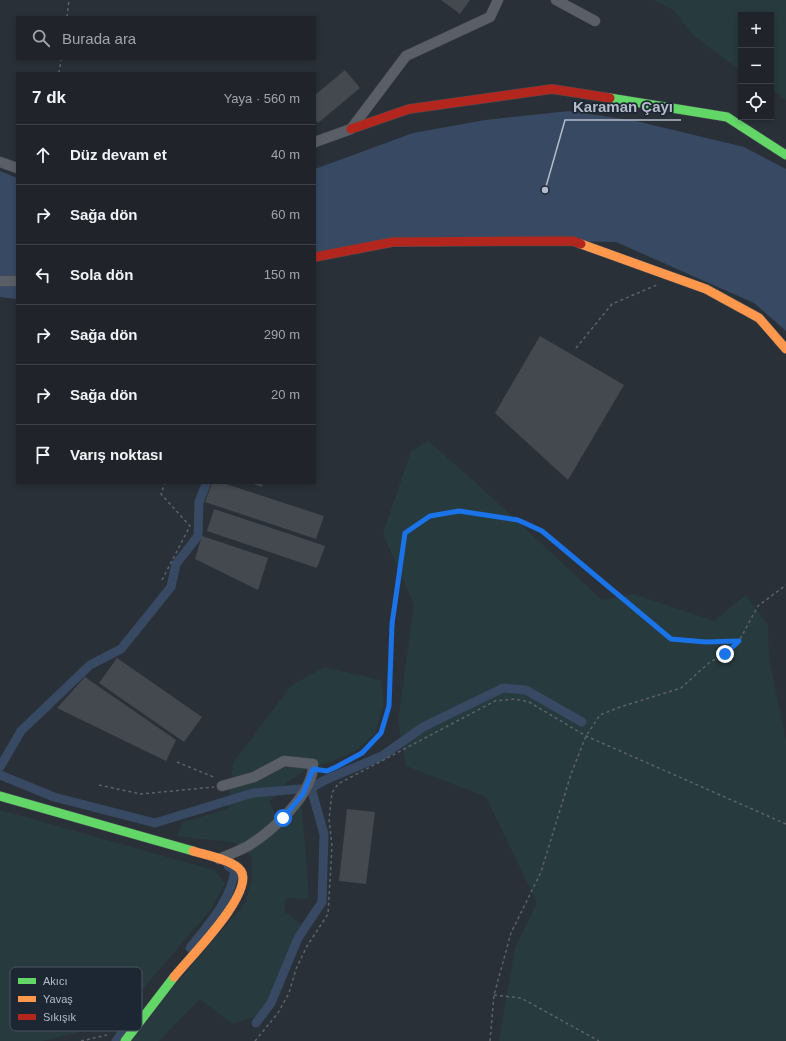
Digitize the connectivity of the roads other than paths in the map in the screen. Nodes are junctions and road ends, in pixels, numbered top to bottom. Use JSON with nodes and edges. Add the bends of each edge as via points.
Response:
{"nodes":[{"id":1,"x":498,"y":0,"type":"edge"},
{"id":2,"x":556,"y":0,"type":"edge"},
{"id":3,"x":595,"y":22,"type":"dead end"},
{"id":4,"x":351,"y":130,"type":"junction"},
{"id":5,"x":316,"y":142,"type":"edge"},
{"id":6,"x":786,"y":155,"type":"edge"},
{"id":7,"x":0,"y":162,"type":"edge"},
{"id":8,"x":16,"y":168,"type":"edge"},
{"id":9,"x":316,"y":258,"type":"edge"},
{"id":10,"x":0,"y":281,"type":"edge"},
{"id":11,"x":16,"y":281,"type":"edge"},
{"id":12,"x":786,"y":349,"type":"edge"},
{"id":13,"x":221,"y":783,"type":"road end"},
{"id":14,"x":0,"y":796,"type":"edge"},
{"id":15,"x":219,"y":859,"type":"junction"},
{"id":16,"x":142,"y":1018,"type":"edge"},
{"id":17,"x":133,"y":1031,"type":"edge"},
{"id":18,"x":125,"y":1041,"type":"edge"}],
"edges":[{"from":1,"to":4,"type":"street","via":[[490,17],[406,56]]},
{"from":2,"to":3,"type":"street"},
{"from":4,"to":5,"type":"street"},
{"from":4,"to":6,"type":"street","via":[[409,109],[552,89],[727,117]]},
{"from":7,"to":8,"type":"street"},
{"from":9,"to":12,"type":"street","via":[[394,242],[573,241],[706,289],[758,318]]},
{"from":10,"to":11,"type":"street"},
{"from":13,"to":15,"type":"street","via":[[254,777],[284,761],[313,764],[303,794],[283,818],[247,846]]},
{"from":14,"to":15,"type":"street"},
{"from":15,"to":16,"type":"street","via":[[236,865],[241,871],[243,880],[237,897],[224,917]]},
{"from":17,"to":18,"type":"street"}]}
